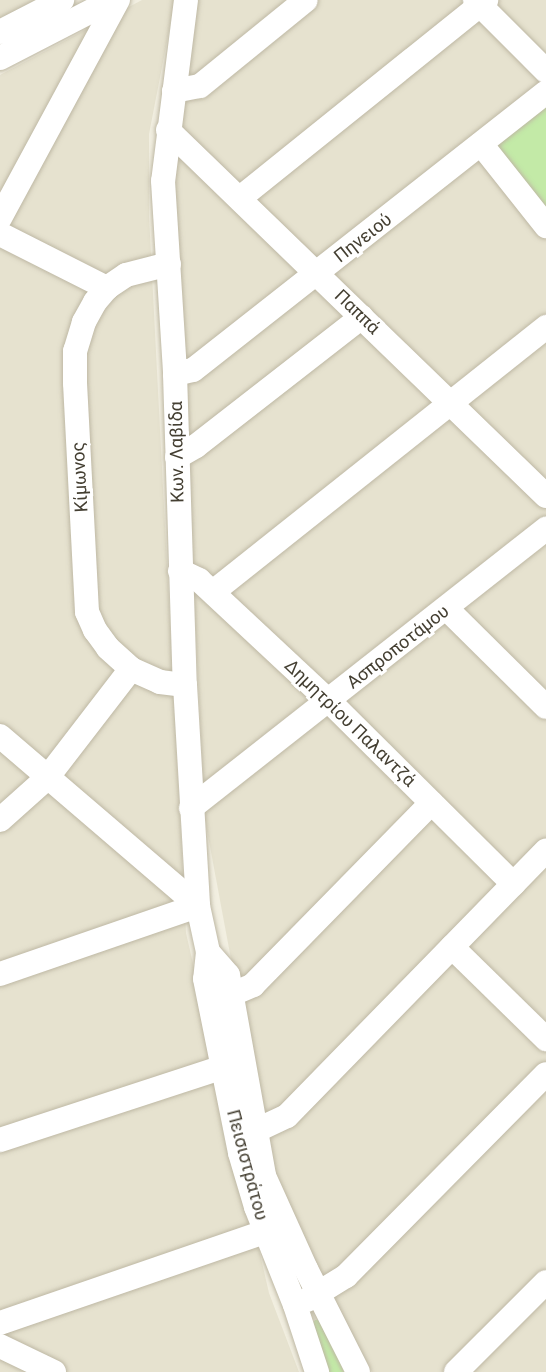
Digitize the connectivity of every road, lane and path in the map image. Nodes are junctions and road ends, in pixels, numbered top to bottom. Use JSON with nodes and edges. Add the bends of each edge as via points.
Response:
{"nodes":[{"id":1,"x":62,"y":0,"type":"edge"},
{"id":2,"x":113,"y":0,"type":"edge"},
{"id":3,"x":118,"y":0,"type":"edge"},
{"id":4,"x":186,"y":0,"type":"edge"},
{"id":5,"x":306,"y":0,"type":"edge"},
{"id":6,"x":480,"y":2,"type":"edge"},
{"id":7,"x":34,"y":7,"type":"edge"},
{"id":8,"x":0,"y":32,"type":"edge"},
{"id":9,"x":0,"y":58,"type":"edge"},
{"id":10,"x":546,"y":71,"type":"edge"},
{"id":11,"x":174,"y":91,"type":"junction"},
{"id":12,"x":546,"y":92,"type":"edge"},
{"id":13,"x":168,"y":130,"type":"junction"},
{"id":14,"x":481,"y":144,"type":"junction"},
{"id":15,"x":240,"y":198,"type":"junction"},
{"id":16,"x":0,"y":218,"type":"edge"},
{"id":17,"x":546,"y":226,"type":"edge"},
{"id":18,"x":0,"y":234,"type":"edge"},
{"id":19,"x":169,"y":264,"type":"junction"},
{"id":20,"x":317,"y":274,"type":"junction"},
{"id":21,"x":107,"y":288,"type":"junction"},
{"id":22,"x":362,"y":317,"type":"junction"},
{"id":23,"x":546,"y":327,"type":"edge"},
{"id":24,"x":175,"y":374,"type":"junction"},
{"id":25,"x":450,"y":402,"type":"junction"},
{"id":26,"x":177,"y":457,"type":"junction"},
{"id":27,"x":546,"y":496,"type":"edge"},
{"id":28,"x":546,"y":529,"type":"edge"},
{"id":29,"x":180,"y":571,"type":"junction"},
{"id":30,"x":213,"y":592,"type":"junction"},
{"id":31,"x":447,"y":609,"type":"junction"},
{"id":32,"x":131,"y":669,"type":"junction"},
{"id":33,"x":184,"y":685,"type":"junction"},
{"id":34,"x":329,"y":700,"type":"junction"},
{"id":35,"x":546,"y":707,"type":"edge"},
{"id":36,"x":0,"y":736,"type":"edge"},
{"id":37,"x":47,"y":778,"type":"junction"},
{"id":38,"x":431,"y":803,"type":"junction"},
{"id":39,"x":191,"y":808,"type":"junction"},
{"id":40,"x":0,"y":820,"type":"edge"},
{"id":41,"x":546,"y":851,"type":"edge"},
{"id":42,"x":513,"y":884,"type":"junction"},
{"id":43,"x":198,"y":906,"type":"junction"},
{"id":44,"x":452,"y":947,"type":"junction"},
{"id":45,"x":208,"y":952,"type":"junction"},
{"id":46,"x":0,"y":974,"type":"edge"},
{"id":47,"x":230,"y":994,"type":"junction"},
{"id":48,"x":546,"y":1039,"type":"edge"},
{"id":49,"x":223,"y":1067,"type":"junction"},
{"id":50,"x":546,"y":1074,"type":"edge"},
{"id":51,"x":255,"y":1131,"type":"junction"},
{"id":52,"x":0,"y":1140,"type":"edge"},
{"id":53,"x":266,"y":1232,"type":"junction"},
{"id":54,"x":546,"y":1282,"type":"edge"},
{"id":55,"x":320,"y":1294,"type":"junction"},
{"id":56,"x":295,"y":1305,"type":"junction"},
{"id":57,"x":0,"y":1323,"type":"edge"},
{"id":58,"x":0,"y":1346,"type":"edge"},
{"id":59,"x":54,"y":1372,"type":"edge"},
{"id":60,"x":317,"y":1372,"type":"edge"},
{"id":61,"x":358,"y":1372,"type":"edge"},
{"id":62,"x":456,"y":1372,"type":"edge"}],
"edges":[{"from":1,"to":7,"type":"street"},
{"from":2,"to":9,"type":"street"},
{"from":3,"to":16,"type":"street"},
{"from":4,"to":11,"type":"street","name":"Κων. Λαβίδα"},
{"from":5,"to":11,"type":"street","via":[[200,86]]},
{"from":6,"to":10,"type":"street"},
{"from":6,"to":15,"type":"street"},
{"from":7,"to":8,"type":"street"},
{"from":11,"to":13,"type":"street","name":"Κων. Λαβίδα"},
{"from":12,"to":14,"type":"street","name":"Πηνειού"},
{"from":13,"to":15,"type":"street","name":"Παππά"},
{"from":13,"to":19,"type":"street","name":"Κων. Λαβίδα","via":[[163,181]]},
{"from":14,"to":17,"type":"street"},
{"from":14,"to":20,"type":"street","name":"Πηνειού"},
{"from":15,"to":20,"type":"street","name":"Παππά"},
{"from":18,"to":21,"type":"street"},
{"from":19,"to":21,"type":"street","name":"Κίμωνος","via":[[126,274]]},
{"from":19,"to":24,"type":"street","name":"Κων. Λαβίδα"},
{"from":20,"to":22,"type":"street","name":"Παππά"},
{"from":20,"to":24,"type":"street","name":"Πηνειού","via":[[192,370]]},
{"from":21,"to":32,"type":"street","name":"Κίμωνος","via":[[84,322],[75,351],[87,612],[94,630]]},
{"from":22,"to":25,"type":"street","name":"Παππά"},
{"from":22,"to":26,"type":"street"},
{"from":23,"to":25,"type":"street"},
{"from":24,"to":26,"type":"street","name":"Κων. Λαβίδα"},
{"from":25,"to":27,"type":"street","name":"Παππά"},
{"from":25,"to":30,"type":"street"},
{"from":26,"to":29,"type":"street","name":"Κων. Λαβίδα"},
{"from":28,"to":31,"type":"street","name":"Ασπροποτάμου"},
{"from":29,"to":30,"type":"street","name":"Δημητρίου Παλαντζά"},
{"from":29,"to":33,"type":"street","name":"Κων. Λαβίδα"},
{"from":30,"to":34,"type":"street","name":"Δημητρίου Παλαντζά"},
{"from":31,"to":34,"type":"street","name":"Ασπροποτάμου"},
{"from":31,"to":35,"type":"street"},
{"from":32,"to":33,"type":"street","name":"Κίμωνος","via":[[160,682]]},
{"from":32,"to":37,"type":"street"},
{"from":33,"to":39,"type":"street","name":"Κων. Λαβίδα"},
{"from":34,"to":38,"type":"street","name":"Δημητρίου Παλαντζά"},
{"from":34,"to":39,"type":"street","name":"Ασπροποτάμου"},
{"from":36,"to":37,"type":"street"},
{"from":37,"to":40,"type":"street"},
{"from":37,"to":43,"type":"street"},
{"from":38,"to":42,"type":"street","name":"Δημητρίου Παλαντζά"},
{"from":38,"to":47,"type":"street","via":[[253,985]]},
{"from":39,"to":43,"type":"street","name":"Κων. Λαβίδα"},
{"from":41,"to":42,"type":"street"},
{"from":42,"to":44,"type":"street"},
{"from":43,"to":45,"type":"street","name":"Κων. Λαβίδα"},
{"from":43,"to":46,"type":"street"},
{"from":44,"to":48,"type":"street"},
{"from":44,"to":51,"type":"street","via":[[287,1116]]},
{"from":45,"to":47,"type":"street","via":[[228,975]]},
{"from":45,"to":49,"type":"street","name":"Πεισιστράτου","via":[[205,980]]},
{"from":47,"to":51,"type":"street"},
{"from":49,"to":52,"type":"street"},
{"from":49,"to":53,"type":"street","name":"Πεισιστράτου","via":[[240,1153]]},
{"from":50,"to":55,"type":"street","via":[[346,1276]]},
{"from":51,"to":55,"type":"street","via":[[269,1191]]},
{"from":53,"to":56,"type":"street","name":"Πεισιστράτου"},
{"from":53,"to":57,"type":"street"},
{"from":54,"to":62,"type":"street"},
{"from":55,"to":56,"type":"street"},
{"from":55,"to":61,"type":"street"},
{"from":56,"to":60,"type":"street","name":"Πεισιστράτου"},
{"from":58,"to":59,"type":"street"}]}
